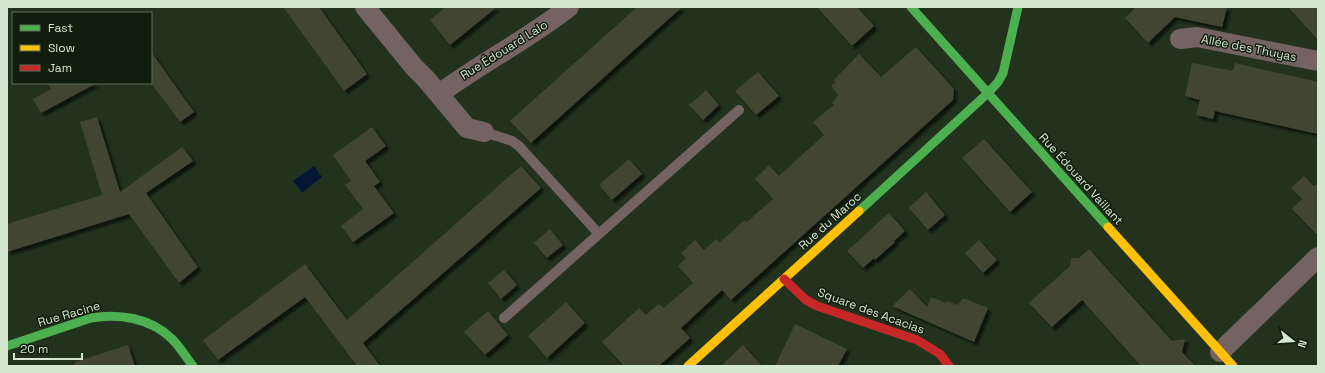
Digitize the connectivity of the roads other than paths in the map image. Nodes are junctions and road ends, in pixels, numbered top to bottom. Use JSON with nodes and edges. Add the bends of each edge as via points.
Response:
{"nodes":[{"id":1,"x":365,"y":7,"type":"edge"},
{"id":2,"x":569,"y":7,"type":"edge"},
{"id":3,"x":911,"y":7,"type":"edge"},
{"id":4,"x":1018,"y":7,"type":"edge"},
{"id":5,"x":1180,"y":38,"type":"dead end"},
{"id":6,"x":1318,"y":61,"type":"edge"},
{"id":7,"x":988,"y":93,"type":"junction"},
{"id":8,"x":438,"y":94,"type":"junction"},
{"id":9,"x":739,"y":110,"type":"dead end"},
{"id":10,"x":484,"y":132,"type":"joint"},
{"id":11,"x":599,"y":234,"type":"junction"},
{"id":12,"x":1318,"y":257,"type":"edge"},
{"id":13,"x":784,"y":279,"type":"junction"},
{"id":14,"x":504,"y":318,"type":"dead end"},
{"id":15,"x":7,"y":346,"type":"edge"},
{"id":16,"x":1226,"y":359,"type":"edge"},
{"id":17,"x":193,"y":366,"type":"edge"},
{"id":18,"x":688,"y":366,"type":"edge"},
{"id":19,"x":949,"y":366,"type":"edge"}],
"edges":[{"from":1,"to":8,"type":"street"},
{"from":2,"to":8,"type":"street","name":"Rue Édouard Lalo","via":[[541,28]]},
{"from":3,"to":7,"type":"street","name":"Rue Édouard Vaillant"},
{"from":4,"to":7,"type":"street","name":"Rue du Maroc","via":[[1004,73]]},
{"from":5,"to":6,"type":"street","name":"Allée des Thuyas","via":[[1197,37]]},
{"from":7,"to":13,"type":"street","name":"Rue du Maroc"},
{"from":7,"to":16,"type":"street","name":"Rue Édouard Vaillant"},
{"from":8,"to":10,"type":"street","via":[[467,128]]},
{"from":9,"to":11,"type":"lane"},
{"from":10,"to":11,"type":"lane","via":[[512,141],[519,146]]},
{"from":11,"to":14,"type":"lane"},
{"from":12,"to":16,"type":"street"},
{"from":13,"to":18,"type":"street","name":"Rue du Maroc"},
{"from":13,"to":19,"type":"street","name":"Square des Acacias","via":[[806,300],[817,306],[923,343],[939,353]]},
{"from":15,"to":17,"type":"street","name":"Rue Racine","via":[[81,321],[102,316],[117,316],[153,326],[164,332]]}]}
